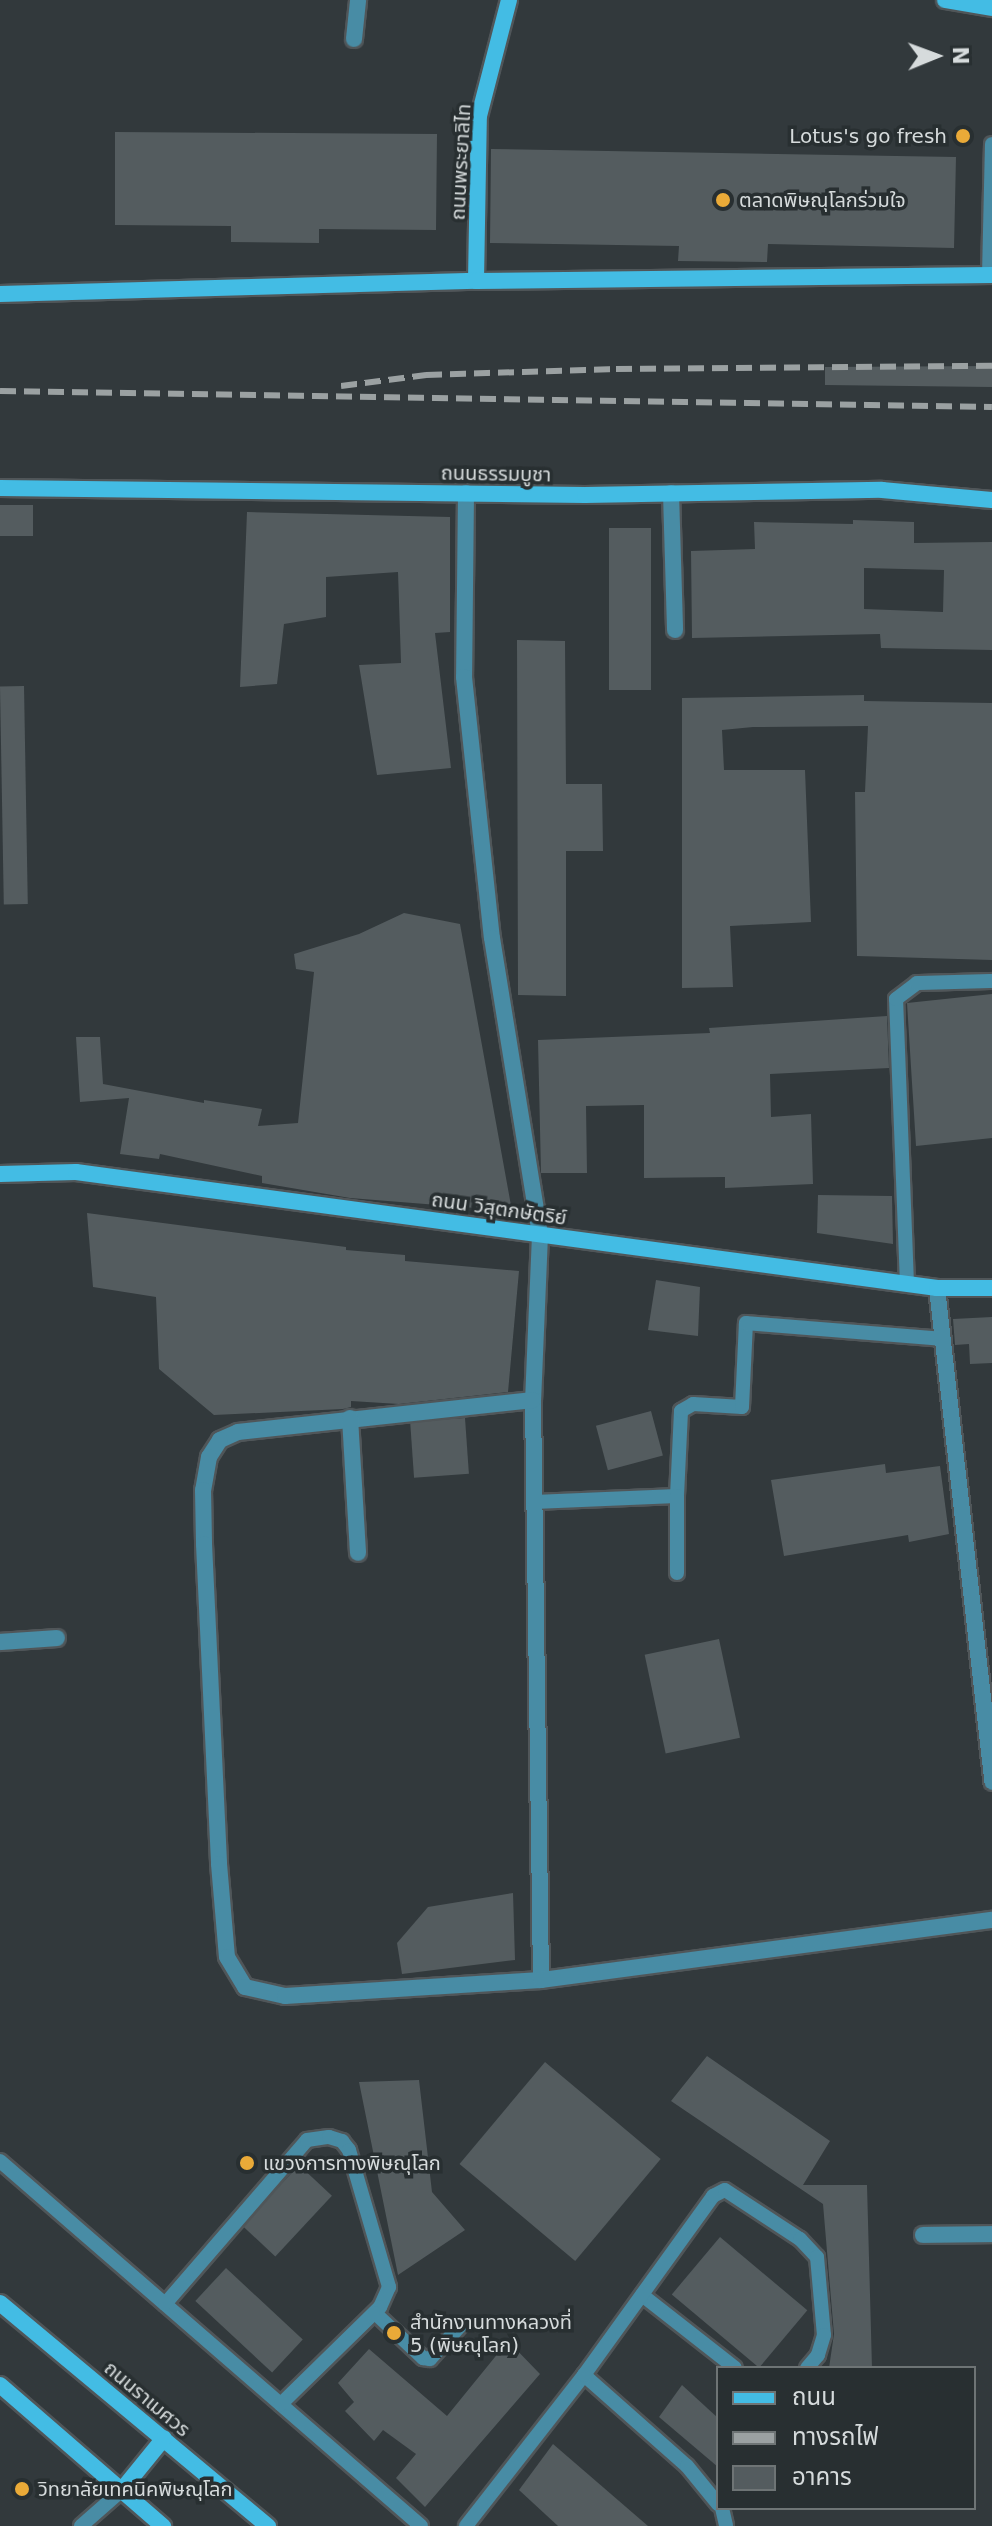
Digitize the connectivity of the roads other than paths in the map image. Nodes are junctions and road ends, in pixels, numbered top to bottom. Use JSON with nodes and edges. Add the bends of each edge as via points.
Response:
{"nodes":[{"id":1,"x":358,"y":0,"type":"edge"},
{"id":2,"x":509,"y":0,"type":"edge"},
{"id":3,"x":945,"y":0,"type":"edge"},
{"id":4,"x":992,"y":8,"type":"edge"},
{"id":5,"x":354,"y":39,"type":"dead end"},
{"id":6,"x":992,"y":144,"type":"edge"},
{"id":7,"x":991,"y":276,"type":"edge"},
{"id":8,"x":476,"y":281,"type":"junction"},
{"id":9,"x":0,"y":294,"type":"edge"},
{"id":10,"x":0,"y":488,"type":"edge"},
{"id":11,"x":466,"y":493,"type":"junction"},
{"id":12,"x":671,"y":493,"type":"junction"},
{"id":13,"x":992,"y":500,"type":"edge"},
{"id":14,"x":675,"y":630,"type":"dead end"},
{"id":15,"x":992,"y":981,"type":"edge"},
{"id":16,"x":0,"y":1174,"type":"edge"},
{"id":17,"x":540,"y":1235,"type":"junction"},
{"id":18,"x":907,"y":1284,"type":"junction"},
{"id":19,"x":937,"y":1288,"type":"junction"},
{"id":20,"x":992,"y":1288,"type":"edge"},
{"id":21,"x":943,"y":1339,"type":"junction"},
{"id":22,"x":533,"y":1400,"type":"junction"},
{"id":23,"x":350,"y":1418,"type":"junction"},
{"id":24,"x":677,"y":1496,"type":"junction"},
{"id":25,"x":534,"y":1502,"type":"junction"},
{"id":26,"x":358,"y":1553,"type":"dead end"},
{"id":27,"x":677,"y":1573,"type":"dead end"},
{"id":28,"x":57,"y":1638,"type":"dead end"},
{"id":29,"x":0,"y":1642,"type":"edge"},
{"id":30,"x":992,"y":1782,"type":"edge"},
{"id":31,"x":992,"y":1920,"type":"edge"},
{"id":32,"x":541,"y":1980,"type":"junction"},
{"id":33,"x":0,"y":2161,"type":"edge"},
{"id":34,"x":992,"y":2234,"type":"edge"},
{"id":35,"x":923,"y":2235,"type":"dead end"},
{"id":36,"x":642,"y":2295,"type":"junction"},
{"id":37,"x":0,"y":2303,"type":"edge"},
{"id":38,"x":165,"y":2304,"type":"junction"},
{"id":39,"x":375,"y":2313,"type":"junction"},
{"id":40,"x":460,"y":2326,"type":"dead end"},
{"id":41,"x":732,"y":2366,"type":"edge"},
{"id":42,"x":809,"y":2366,"type":"edge"},
{"id":43,"x":584,"y":2375,"type":"junction"},
{"id":44,"x":0,"y":2385,"type":"edge"},
{"id":45,"x":281,"y":2404,"type":"junction"},
{"id":46,"x":164,"y":2438,"type":"junction"},
{"id":47,"x":121,"y":2491,"type":"junction"},
{"id":48,"x":716,"y":2501,"type":"edge"},
{"id":49,"x":81,"y":2526,"type":"edge"},
{"id":50,"x":163,"y":2526,"type":"edge"},
{"id":51,"x":268,"y":2526,"type":"edge"},
{"id":52,"x":421,"y":2526,"type":"edge"},
{"id":53,"x":466,"y":2526,"type":"edge"}],
"edges":[{"from":1,"to":5,"type":"street"},
{"from":2,"to":8,"type":"street","name":"ถนนพระยาลิไท","via":[[479,116]]},
{"from":3,"to":4,"type":"street"},
{"from":6,"to":7,"type":"lane"},
{"from":7,"to":8,"type":"street"},
{"from":8,"to":9,"type":"street"},
{"from":10,"to":11,"type":"street","name":"ถนนธรรมบูชา"},
{"from":11,"to":12,"type":"street","name":"ถนนธรรมบูชา"},
{"from":11,"to":17,"type":"street","via":[[464,677],[492,938]]},
{"from":12,"to":13,"type":"street","name":"ถนนธรรมบูชา","via":[[882,490]]},
{"from":12,"to":14,"type":"street"},
{"from":15,"to":18,"type":"lane","via":[[917,983],[896,999]]},
{"from":16,"to":17,"type":"street","name":"ถนน วิสุตกษัตริย์","via":[[76,1172]]},
{"from":17,"to":18,"type":"street","name":"ถนน วิสุตกษัตริย์"},
{"from":17,"to":22,"type":"street"},
{"from":18,"to":19,"type":"street","name":"ถนน วิสุตกษัตริย์"},
{"from":19,"to":20,"type":"street","name":"ถนน วิสุตกษัตริย์"},
{"from":19,"to":21,"type":"street"},
{"from":21,"to":24,"type":"lane","via":[[746,1323],[742,1407],[693,1404],[681,1411]]},
{"from":21,"to":30,"type":"street"},
{"from":22,"to":23,"type":"street"},
{"from":22,"to":25,"type":"street"},
{"from":23,"to":26,"type":"street"},
{"from":23,"to":32,"type":"street","via":[[238,1432],[220,1440],[209,1457],[203,1490],[204,1544],[227,1957],[245,1987],[285,1996]]},
{"from":24,"to":25,"type":"lane"},
{"from":24,"to":27,"type":"lane"},
{"from":25,"to":32,"type":"street"},
{"from":28,"to":29,"type":"street"},
{"from":31,"to":32,"type":"street"},
{"from":33,"to":38,"type":"lane"},
{"from":34,"to":35,"type":"street"},
{"from":36,"to":41,"type":"lane"},
{"from":36,"to":42,"type":"lane","via":[[713,2196],[725,2190],[733,2193],[808,2245],[817,2257],[824,2335]]},
{"from":36,"to":43,"type":"lane"},
{"from":37,"to":46,"type":"street","name":"ถนนราเมศวร"},
{"from":38,"to":39,"type":"lane","via":[[307,2140],[329,2137],[349,2150],[389,2287]]},
{"from":38,"to":45,"type":"lane"},
{"from":39,"to":40,"type":"lane","via":[[423,2358],[430,2359]]},
{"from":39,"to":45,"type":"lane"},
{"from":43,"to":48,"type":"lane","via":[[687,2466]]},
{"from":43,"to":53,"type":"lane"},
{"from":44,"to":47,"type":"street"},
{"from":45,"to":52,"type":"lane"},
{"from":46,"to":47,"type":"street"},
{"from":46,"to":51,"type":"street","name":"ถนนราเมศวร"},
{"from":47,"to":49,"type":"lane"},
{"from":47,"to":50,"type":"street"}]}
